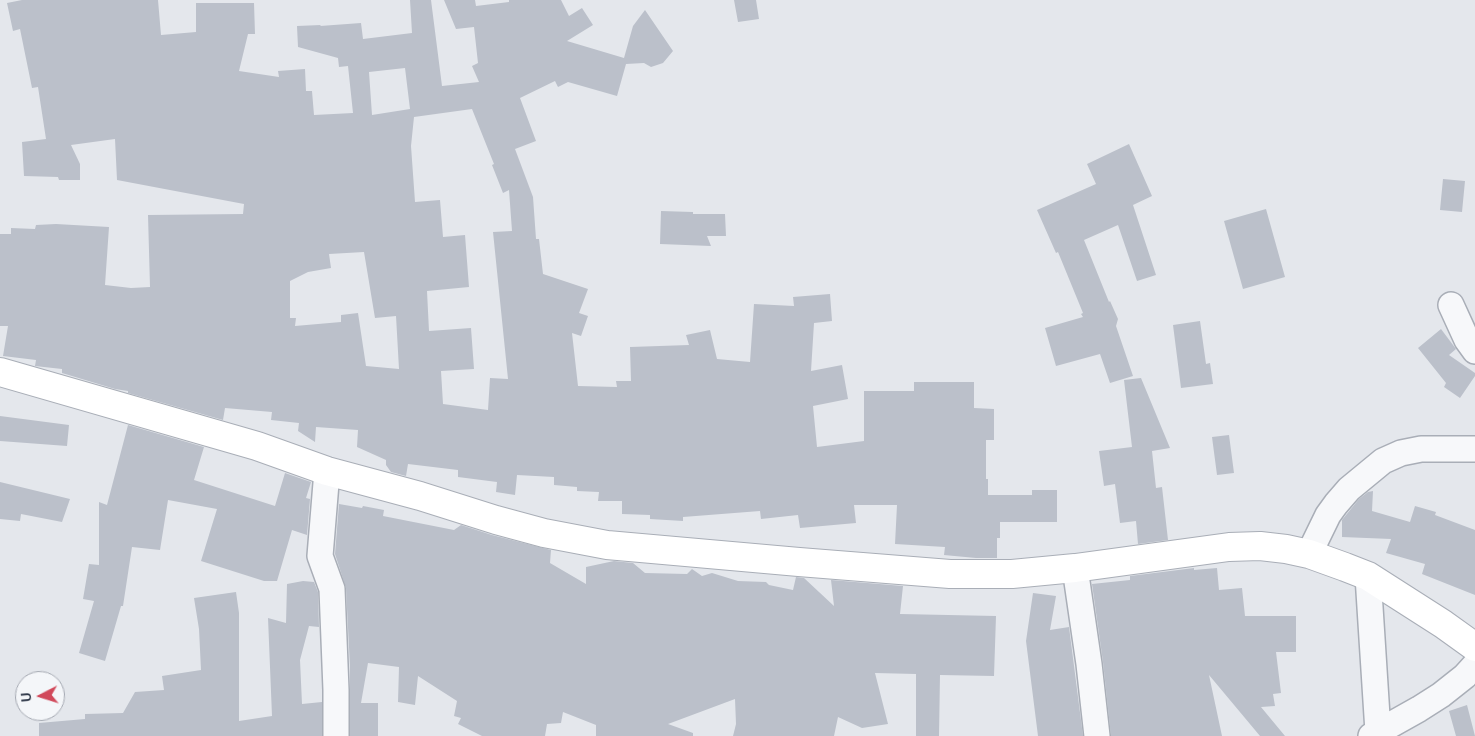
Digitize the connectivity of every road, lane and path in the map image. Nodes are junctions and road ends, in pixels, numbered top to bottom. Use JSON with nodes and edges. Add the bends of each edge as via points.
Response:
{"nodes":[{"id":1,"x":1451,"y":304,"type":"dead end"},
{"id":2,"x":1475,"y":351,"type":"edge"},
{"id":3,"x":0,"y":372,"type":"edge"},
{"id":4,"x":1475,"y":449,"type":"edge"},
{"id":5,"x":327,"y":471,"type":"junction"},
{"id":6,"x":1309,"y":554,"type":"junction"},
{"id":7,"x":1075,"y":568,"type":"junction"},
{"id":8,"x":1368,"y":576,"type":"junction"},
{"id":9,"x":1475,"y":647,"type":"edge"},
{"id":10,"x":1475,"y":665,"type":"edge"},
{"id":11,"x":1374,"y":734,"type":"edge"},
{"id":12,"x":336,"y":736,"type":"edge"},
{"id":13,"x":1097,"y":736,"type":"edge"}],
"edges":[{"from":1,"to":2,"type":"street"},
{"from":3,"to":5,"type":"main road","via":[[257,446]]},
{"from":4,"to":6,"type":"street","via":[[1421,449],[1383,461],[1336,504]]},
{"from":5,"to":7,"type":"main road","via":[[544,533],[608,545],[950,574],[1012,574]]},
{"from":5,"to":12,"type":"street","via":[[320,556],[332,589]]},
{"from":6,"to":7,"type":"main road","via":[[1239,546]]},
{"from":6,"to":8,"type":"main road"},
{"from":7,"to":13,"type":"street"},
{"from":8,"to":9,"type":"main road"},
{"from":8,"to":11,"type":"street"},
{"from":10,"to":11,"type":"street","via":[[1441,694]]}]}
